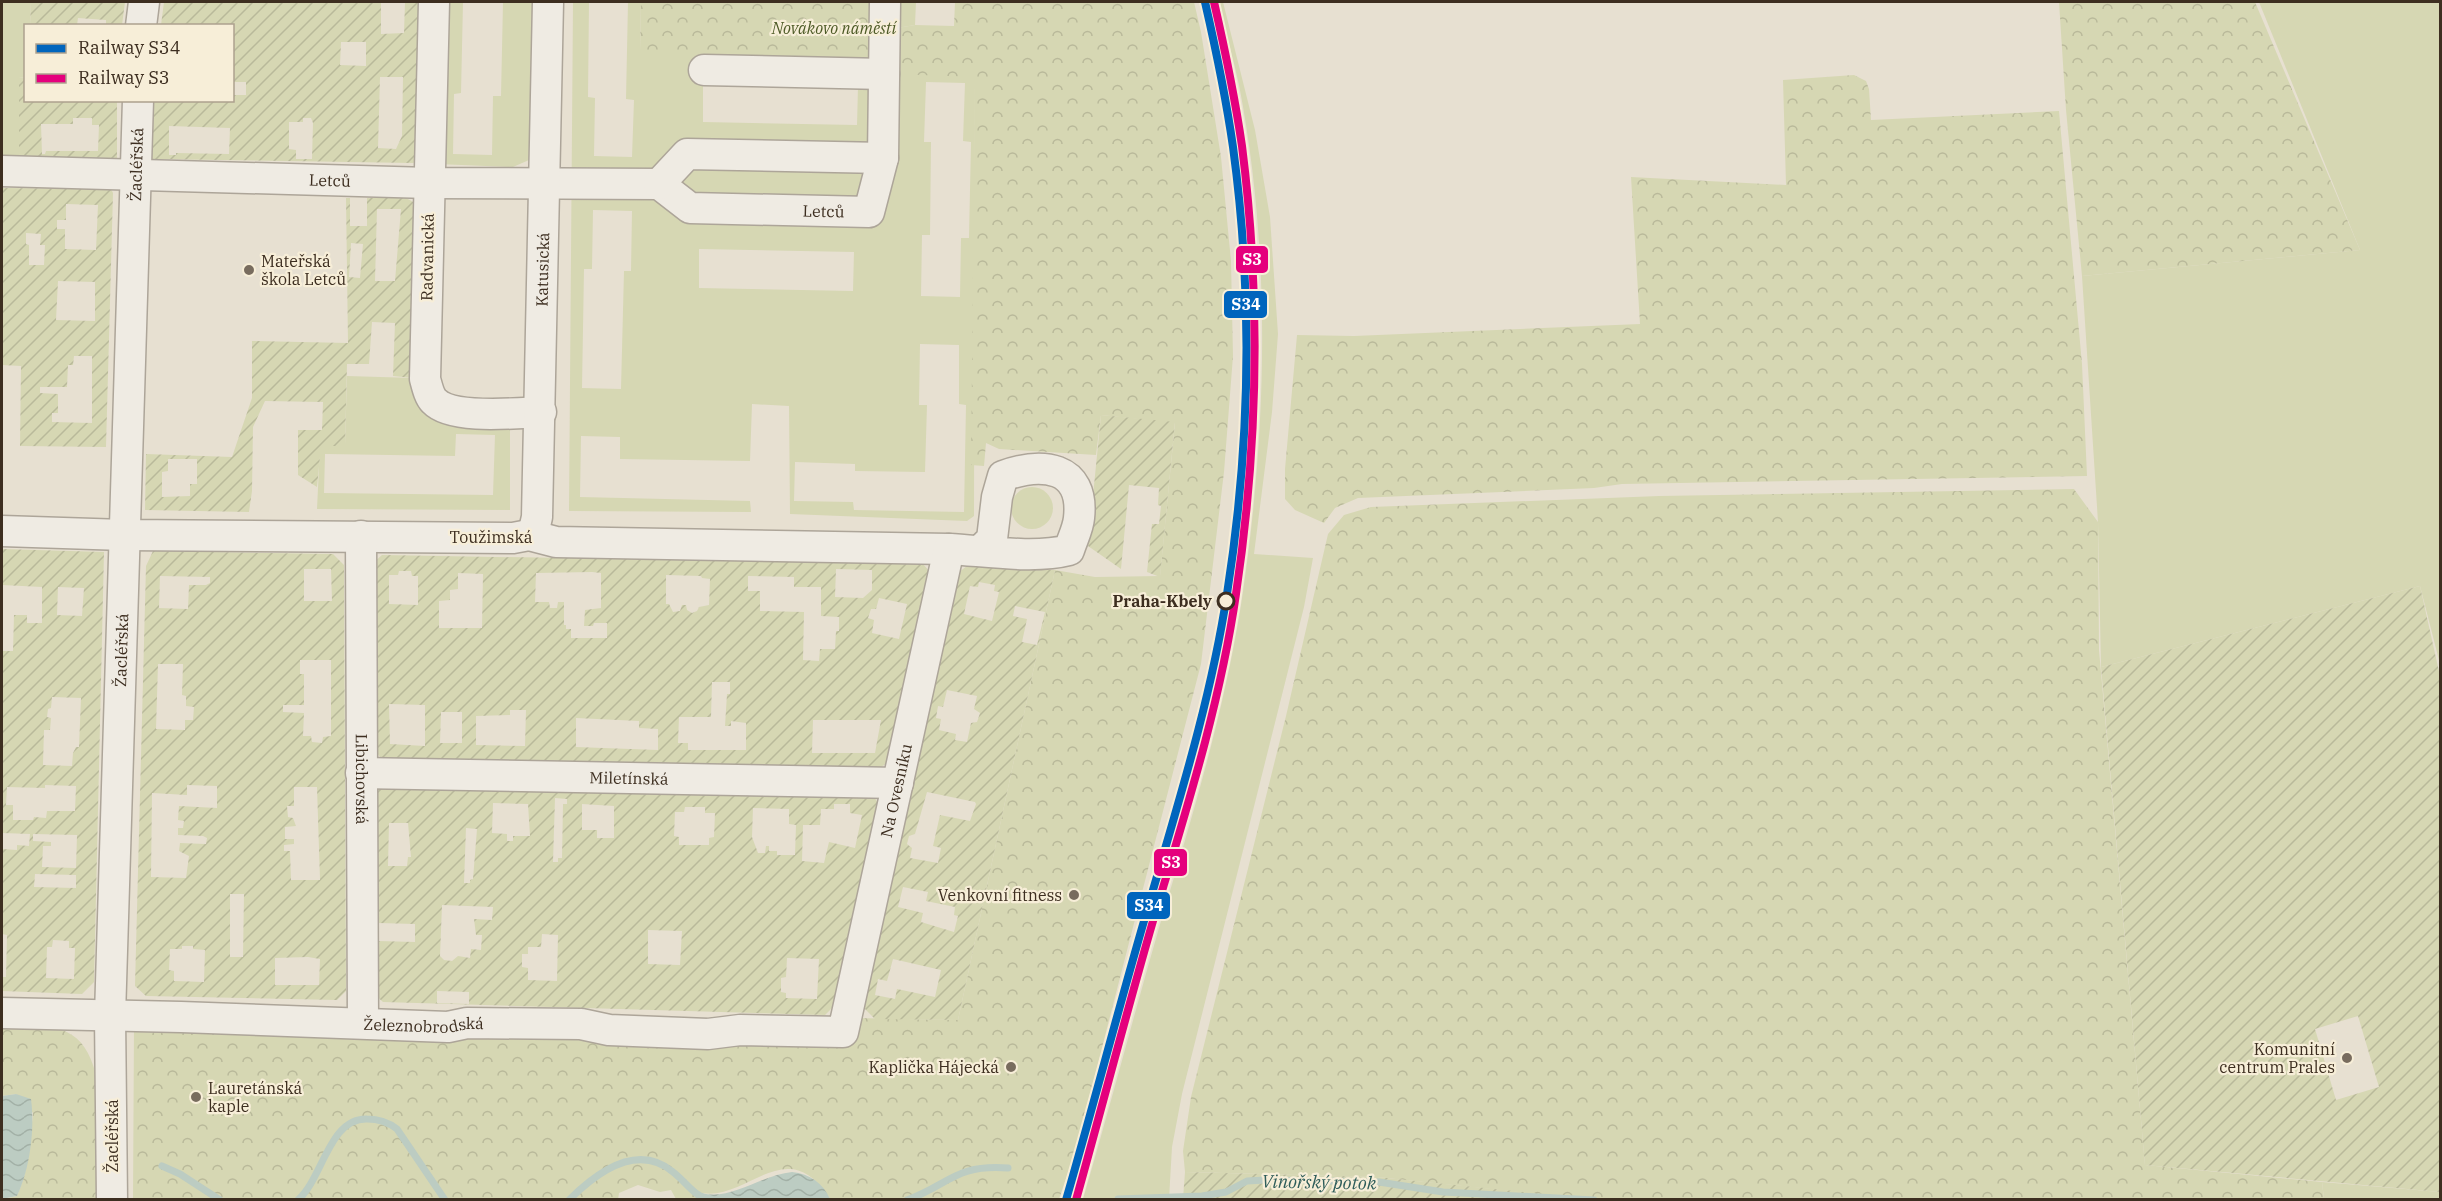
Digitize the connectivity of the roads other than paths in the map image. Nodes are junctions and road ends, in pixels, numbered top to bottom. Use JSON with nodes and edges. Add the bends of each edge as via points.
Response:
{"nodes":[{"id":1,"x":144,"y":2,"type":"edge"},
{"id":2,"x":434,"y":2,"type":"edge"},
{"id":3,"x":548,"y":2,"type":"edge"},
{"id":4,"x":885,"y":2,"type":"edge"},
{"id":5,"x":141,"y":24,"type":"edge"},
{"id":6,"x":704,"y":70,"type":"dead end"},
{"id":7,"x":884,"y":74,"type":"junction"},
{"id":8,"x":138,"y":102,"type":"edge"},
{"id":9,"x":883,"y":158,"type":"junction"},
{"id":10,"x":2,"y":171,"type":"edge"},
{"id":11,"x":134,"y":176,"type":"junction"},
{"id":12,"x":429,"y":183,"type":"junction"},
{"id":13,"x":543,"y":183,"type":"junction"},
{"id":14,"x":658,"y":184,"type":"junction"},
{"id":15,"x":541,"y":412,"type":"junction"},
{"id":16,"x":2,"y":531,"type":"edge"},
{"id":17,"x":529,"y":534,"type":"junction"},
{"id":18,"x":124,"y":535,"type":"junction"},
{"id":19,"x":361,"y":536,"type":"junction"},
{"id":20,"x":949,"y":549,"type":"junction"},
{"id":21,"x":980,"y":551,"type":"dead end"},
{"id":22,"x":361,"y":773,"type":"junction"},
{"id":23,"x":898,"y":783,"type":"junction"},
{"id":24,"x":2,"y":1013,"type":"edge"},
{"id":25,"x":110,"y":1016,"type":"junction"},
{"id":26,"x":363,"y":1023,"type":"junction"},
{"id":27,"x":843,"y":1032,"type":"joint"},
{"id":28,"x":112,"y":1200,"type":"edge"}],
"edges":[{"from":1,"to":5,"type":"street"},
{"from":2,"to":12,"type":"street","name":"Radvanická"},
{"from":3,"to":13,"type":"street","name":"Katusická"},
{"from":4,"to":7,"type":"street"},
{"from":6,"to":7,"type":"street"},
{"from":7,"to":9,"type":"street","name":"Letců"},
{"from":8,"to":11,"type":"street","name":"Žacléřská"},
{"from":9,"to":14,"type":"street","via":[[687,154]]},
{"from":9,"to":14,"type":"street","name":"Letců","via":[[869,212],[690,208]]},
{"from":10,"to":11,"type":"street","name":"Letců"},
{"from":11,"to":12,"type":"street","name":"Letců"},
{"from":11,"to":18,"type":"street","name":"Žacléřská"},
{"from":12,"to":13,"type":"street","name":"Letců"},
{"from":12,"to":15,"type":"street","name":"Radvanická","via":[[425,379],[428,391],[434,402],[461,413]]},
{"from":13,"to":14,"type":"street","name":"Letců"},
{"from":13,"to":15,"type":"street","name":"Katusická"},
{"from":15,"to":17,"type":"street","name":"Katusická","via":[[537,517]]},
{"from":16,"to":18,"type":"street","name":"Toužimská"},
{"from":17,"to":19,"type":"street","name":"Toužimská","via":[[513,538]]},
{"from":17,"to":20,"type":"street","name":"Toužimská","via":[[556,542]]},
{"from":18,"to":19,"type":"street","name":"Toužimská"},
{"from":18,"to":25,"type":"street","name":"Žacléřská"},
{"from":19,"to":22,"type":"street","name":"Libichovská"},
{"from":20,"to":21,"type":"street","name":"Toužimská"},
{"from":20,"to":23,"type":"street","name":"Na Ovesníku"},
{"from":22,"to":23,"type":"street","name":"Miletínská"},
{"from":22,"to":26,"type":"street","name":"Libichovská"},
{"from":23,"to":27,"type":"street","name":"Na Ovesníku"},
{"from":24,"to":25,"type":"street","name":"Železnobrodská"},
{"from":25,"to":26,"type":"street","name":"Železnobrodská"},
{"from":25,"to":28,"type":"street","name":"Žacléřská"},
{"from":26,"to":27,"type":"street","name":"Železnobrodská","via":[[448,1027],[467,1023],[581,1024],[609,1030],[708,1034],[740,1030]]}]}
